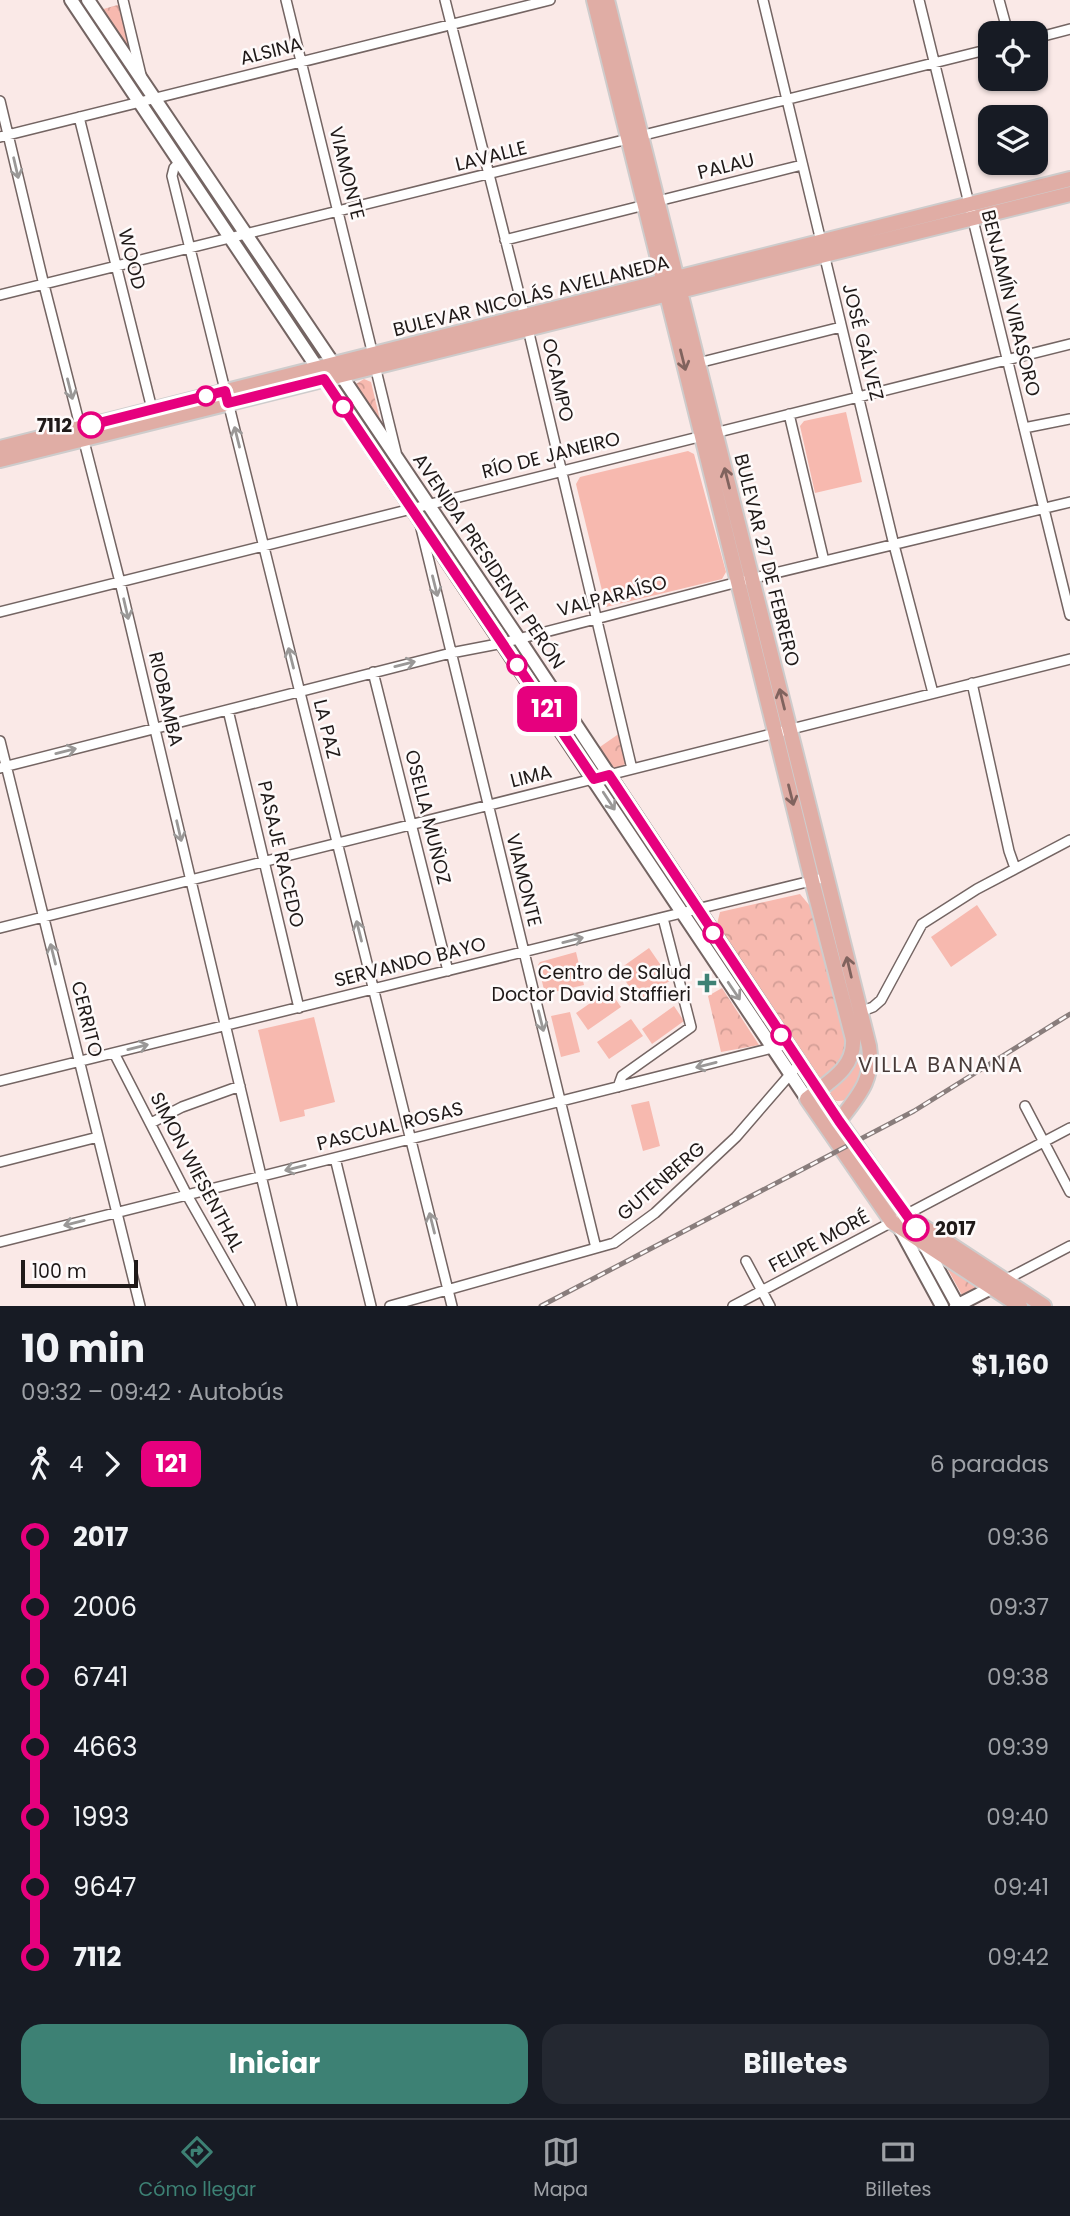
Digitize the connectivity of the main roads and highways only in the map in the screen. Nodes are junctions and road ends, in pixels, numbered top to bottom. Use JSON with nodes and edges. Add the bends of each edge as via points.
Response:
{"nodes":[{"id":1,"x":71,"y":0,"type":"edge"},
{"id":2,"x":88,"y":0,"type":"edge"},
{"id":3,"x":594,"y":0,"type":"edge"},
{"id":4,"x":607,"y":0,"type":"edge"},
{"id":5,"x":635,"y":138,"type":"junction"},
{"id":6,"x":1070,"y":179,"type":"edge"},
{"id":7,"x":1070,"y":194,"type":"edge"},
{"id":8,"x":970,"y":212,"type":"junction"},
{"id":9,"x":672,"y":287,"type":"junction"},
{"id":10,"x":337,"y":370,"type":"junction"},
{"id":11,"x":321,"y":374,"type":"junction"},
{"id":12,"x":227,"y":397,"type":"junction"},
{"id":13,"x":81,"y":433,"type":"junction"},
{"id":14,"x":709,"y":434,"type":"junction"},
{"id":15,"x":0,"y":447,"type":"edge"},
{"id":16,"x":0,"y":460,"type":"edge"},
{"id":17,"x":745,"y":580,"type":"junction"},
{"id":18,"x":813,"y":1095,"type":"junction"},
{"id":19,"x":839,"y":1121,"type":"junction"},
{"id":20,"x":901,"y":1220,"type":"junction"},
{"id":21,"x":924,"y":1243,"type":"junction"},
{"id":22,"x":998,"y":1284,"type":"junction"},
{"id":23,"x":942,"y":1306,"type":"edge"},
{"id":24,"x":957,"y":1306,"type":"edge"},
{"id":25,"x":1020,"y":1306,"type":"edge"},
{"id":26,"x":1044,"y":1306,"type":"edge"}],
"edges":[{"from":1,"to":11,"type":"main road","name":"AVENIDA PRESIDENTE PERÓN"},
{"from":2,"to":10,"type":"main road","name":"AVENIDA PRESIDENTE PERÓN"},
{"from":3,"to":5,"type":"main road","name":"BULEVAR 27 DE FEBRERO"},
{"from":4,"to":5,"type":"main road","name":"BULEVAR 27 DE FEBRERO"},
{"from":5,"to":9,"type":"main road","name":"BULEVAR 27 DE FEBRERO"},
{"from":6,"to":8,"type":"main road","name":"BULEVAR NICOLÁS AVELLANEDA"},
{"from":7,"to":8,"type":"main road","name":"BULEVAR NICOLÁS AVELLANEDA"},
{"from":8,"to":9,"type":"main road","name":"BULEVAR NICOLÁS AVELLANEDA"},
{"from":9,"to":10,"type":"main road","name":"BULEVAR NICOLÁS AVELLANEDA"},
{"from":9,"to":14,"type":"main road","name":"BULEVAR 27 DE FEBRERO","one_way":true},
{"from":9,"to":14,"type":"main road","name":"BULEVAR 27 DE FEBRERO","via":[[698,363]]},
{"from":10,"to":11,"type":"main road","name":"BULEVAR NICOLÁS AVELLANEDA"},
{"from":10,"to":18,"type":"main road","name":"AVENIDA PRESIDENTE PERÓN","via":[[788,1044]]},
{"from":11,"to":12,"type":"main road","name":"BULEVAR NICOLÁS AVELLANEDA"},
{"from":11,"to":18,"type":"main road","name":"AVENIDA PRESIDENTE PERÓN","one_way":true,"via":[[772,1048],[790,1074]]},
{"from":12,"to":13,"type":"main road","name":"BULEVAR NICOLÁS AVELLANEDA"},
{"from":12,"to":13,"type":"main road","name":"BULEVAR NICOLÁS AVELLANEDA","via":[[152,410]]},
{"from":13,"to":15,"type":"main road","name":"BULEVAR NICOLÁS AVELLANEDA"},
{"from":13,"to":16,"type":"main road","name":"BULEVAR NICOLÁS AVELLANEDA"},
{"from":14,"to":17,"type":"main road","name":"BULEVAR 27 DE FEBRERO"},
{"from":17,"to":18,"type":"main road","name":"BULEVAR 27 DE FEBRERO","one_way":true,"via":[[775,732],[853,1039],[850,1061]]},
{"from":19,"to":17,"type":"main road","name":"BULEVAR 27 DE FEBRERO","one_way":true,"via":[[868,1079],[871,1062],[790,728]]},
{"from":18,"to":19,"type":"main road","name":"AVENIDA PRESIDENTE PERÓN"},
{"from":18,"to":20,"type":"main road","name":"AVENIDA PRESIDENTE PERÓN"},
{"from":19,"to":20,"type":"main road","name":"AVENIDA PRESIDENTE PERÓN"},
{"from":20,"to":21,"type":"main road","name":"AVENIDA PRESIDENTE PERÓN"},
{"from":20,"to":22,"type":"main road","name":"AVENIDA PRESIDENTE PERÓN"},
{"from":20,"to":23,"type":"main road"},
{"from":21,"to":22,"type":"main road","name":"AVENIDA PRESIDENTE PERÓN"},
{"from":21,"to":24,"type":"main road"},
{"from":22,"to":24,"type":"main road"},
{"from":22,"to":25,"type":"main road","name":"AVENIDA PRESIDENTE PERÓN"},
{"from":22,"to":26,"type":"main road","name":"AVENIDA PRESIDENTE PERÓN"}]}
